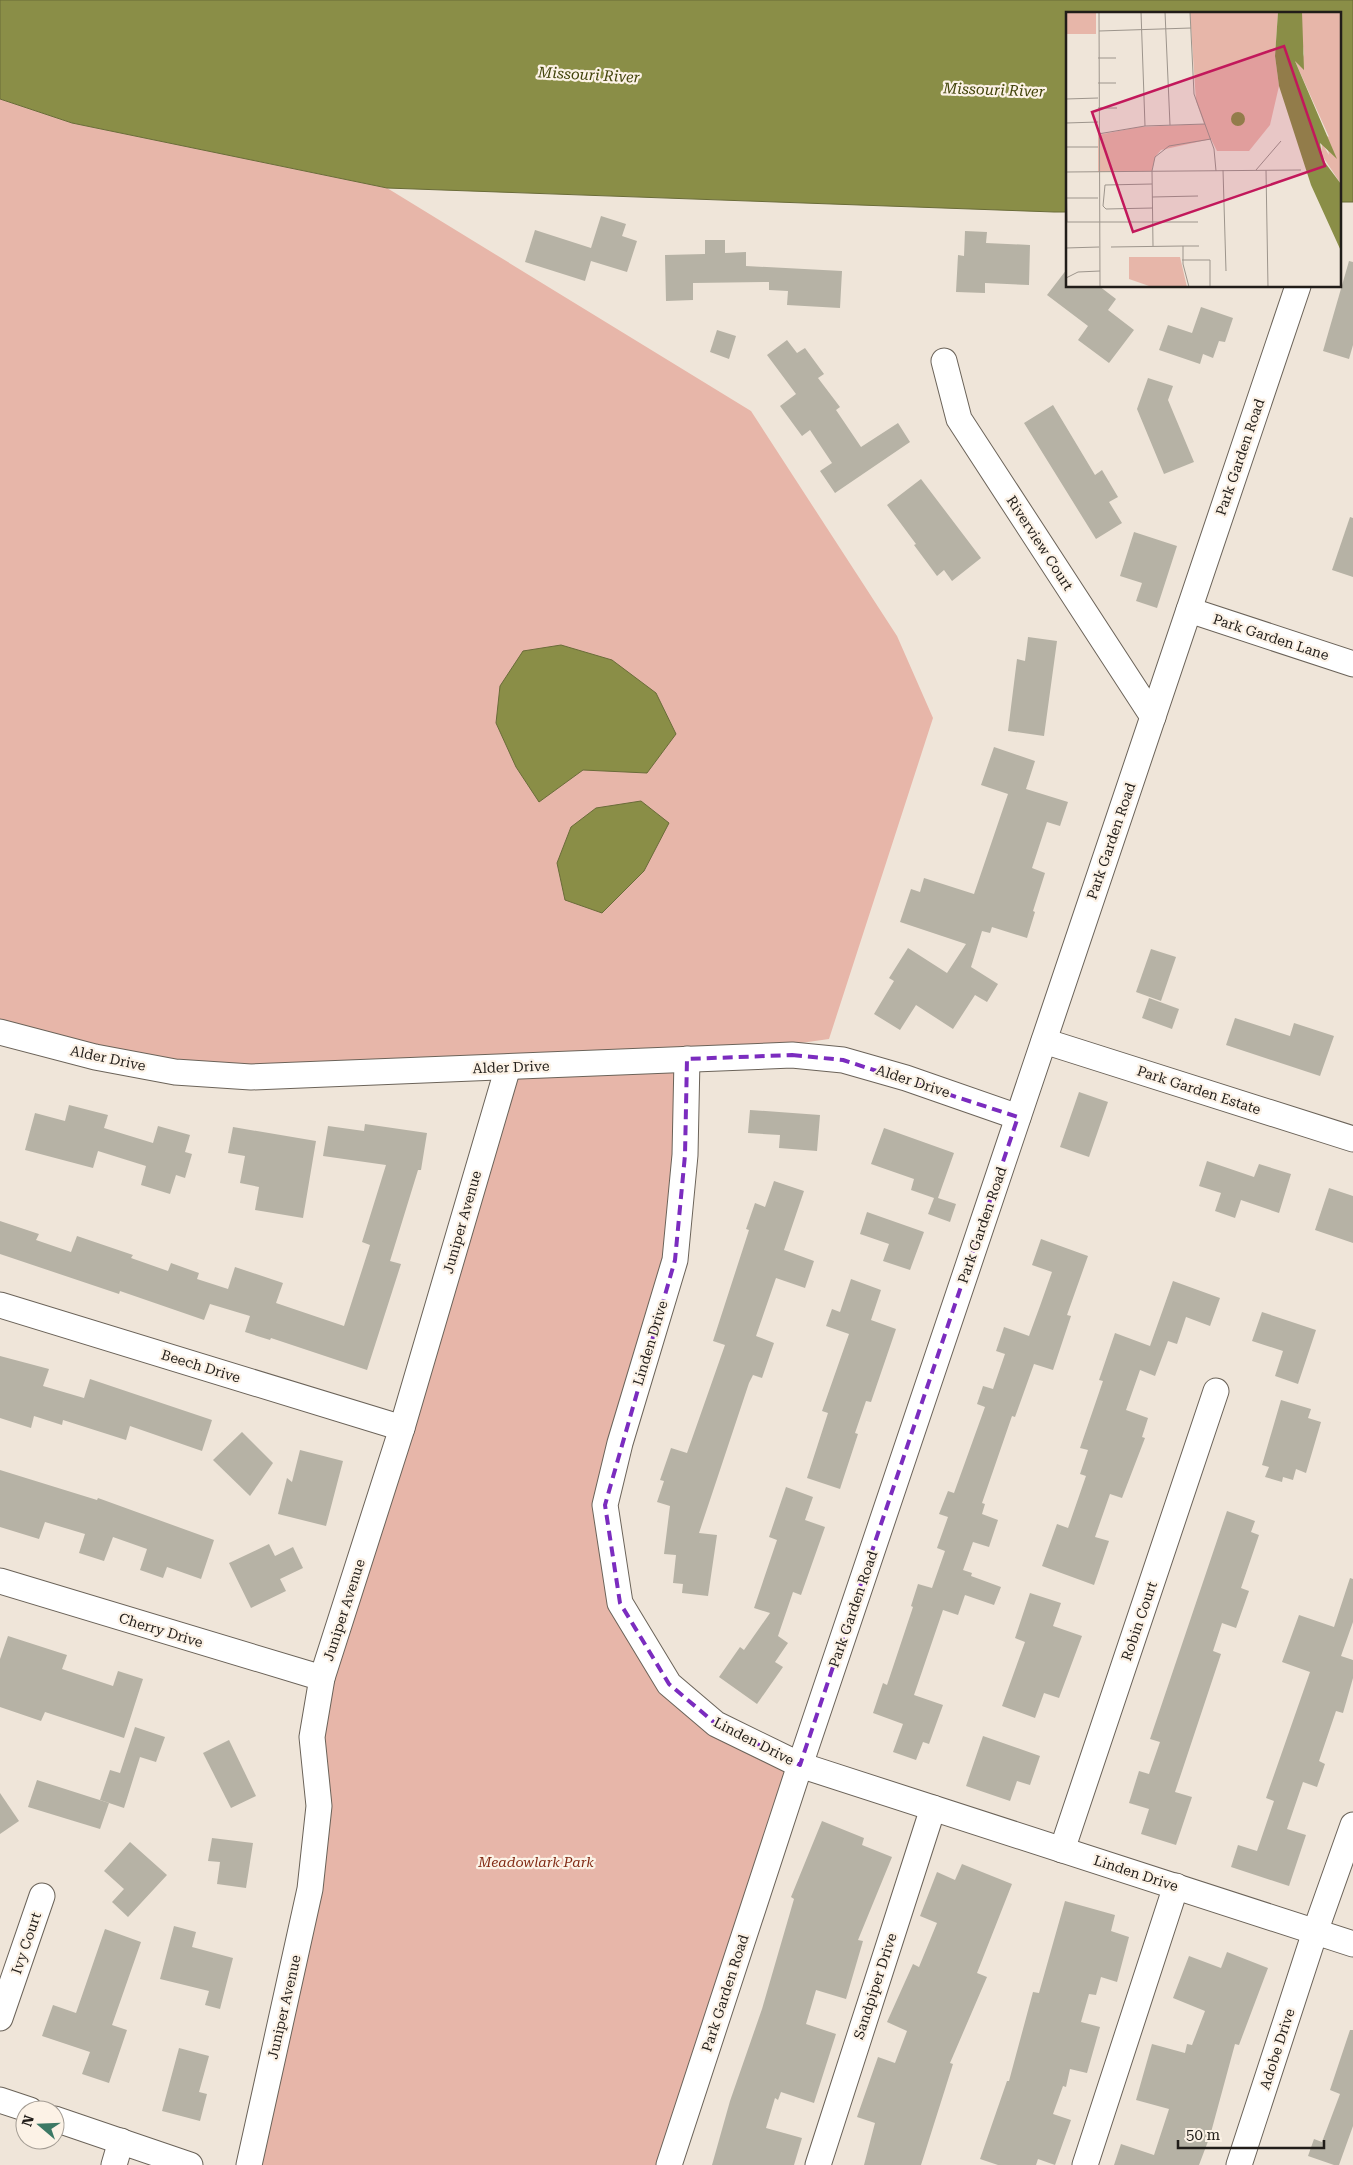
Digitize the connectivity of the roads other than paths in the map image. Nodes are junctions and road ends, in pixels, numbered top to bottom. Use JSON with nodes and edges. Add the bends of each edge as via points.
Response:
{"nodes":[{"id":1,"x":1297,"y":288,"type":"edge"},
{"id":2,"x":944,"y":361,"type":"dead end"},
{"id":3,"x":1188,"y":610,"type":"junction"},
{"id":4,"x":1353,"y":664,"type":"edge"},
{"id":5,"x":1153,"y":717,"type":"junction"},
{"id":6,"x":0,"y":1032,"type":"edge"},
{"id":7,"x":1044,"y":1041,"type":"junction"},
{"id":8,"x":687,"y":1059,"type":"junction"},
{"id":9,"x":508,"y":1067,"type":"junction"},
{"id":10,"x":1018,"y":1117,"type":"junction"},
{"id":11,"x":1353,"y":1139,"type":"edge"},
{"id":12,"x":0,"y":1305,"type":"edge"},
{"id":13,"x":1216,"y":1391,"type":"dead end"},
{"id":14,"x":402,"y":1428,"type":"junction"},
{"id":15,"x":0,"y":1581,"type":"edge"},
{"id":16,"x":322,"y":1678,"type":"junction"},
{"id":17,"x":800,"y":1765,"type":"junction"},
{"id":18,"x":933,"y":1808,"type":"junction"},
{"id":19,"x":1353,"y":1825,"type":"edge"},
{"id":20,"x":1062,"y":1850,"type":"junction"},
{"id":21,"x":1176,"y":1886,"type":"junction"},
{"id":22,"x":42,"y":1896,"type":"dead end"},
{"id":23,"x":1315,"y":1932,"type":"junction"},
{"id":24,"x":1353,"y":1944,"type":"edge"},
{"id":25,"x":0,"y":2018,"type":"edge"},
{"id":26,"x":0,"y":2100,"type":"edge"},
{"id":27,"x":15,"y":2105,"type":"edge"},
{"id":28,"x":65,"y":2121,"type":"edge"},
{"id":29,"x":121,"y":2141,"type":"junction"},
{"id":30,"x":114,"y":2165,"type":"edge"},
{"id":31,"x":190,"y":2165,"type":"edge"},
{"id":32,"x":249,"y":2165,"type":"edge"},
{"id":33,"x":669,"y":2165,"type":"edge"},
{"id":34,"x":818,"y":2165,"type":"edge"},
{"id":35,"x":1085,"y":2165,"type":"edge"},
{"id":36,"x":1239,"y":2165,"type":"edge"}],
"edges":[{"from":1,"to":3,"type":"street","name":"Park Garden Road"},
{"from":2,"to":5,"type":"street","name":"Riverview Court","via":[[959,419]]},
{"from":3,"to":4,"type":"street","name":"Park Garden Lane"},
{"from":3,"to":5,"type":"street","name":"Park Garden Road"},
{"from":5,"to":7,"type":"street","name":"Park Garden Road"},
{"from":6,"to":9,"type":"street","name":"Alder Drive","via":[[95,1057],[175,1072],[251,1077]]},
{"from":7,"to":10,"type":"street","name":"Park Garden Road"},
{"from":7,"to":11,"type":"street","name":"Park Garden Estate"},
{"from":8,"to":9,"type":"street","name":"Alder Drive"},
{"from":8,"to":10,"type":"street","name":"Alder Drive","via":[[792,1055],[843,1060]]},
{"from":8,"to":17,"type":"street","name":"Linden Drive","via":[[685,1155],[674,1260],[620,1443],[606,1505],[620,1603],[669,1684],[716,1724]]},
{"from":9,"to":14,"type":"street","name":"Juniper Avenue"},
{"from":10,"to":17,"type":"street","name":"Park Garden Road"},
{"from":12,"to":14,"type":"street","name":"Beech Drive"},
{"from":13,"to":20,"type":"street","name":"Robin Court"},
{"from":14,"to":16,"type":"street","name":"Juniper Avenue"},
{"from":15,"to":16,"type":"street","name":"Cherry Drive"},
{"from":16,"to":32,"type":"street","name":"Juniper Avenue","via":[[312,1737],[319,1806],[310,1889]]},
{"from":17,"to":18,"type":"street","name":"Linden Drive"},
{"from":17,"to":33,"type":"street","name":"Park Garden Road"},
{"from":18,"to":20,"type":"street","name":"Linden Drive"},
{"from":18,"to":34,"type":"street","name":"Sandpiper Drive"},
{"from":19,"to":23,"type":"street","name":"Adobe Drive"},
{"from":20,"to":21,"type":"street","name":"Linden Drive"},
{"from":21,"to":23,"type":"street","name":"Linden Drive"},
{"from":21,"to":35,"type":"street"},
{"from":22,"to":25,"type":"street","name":"Ivy Court"},
{"from":23,"to":24,"type":"street","name":"Linden Drive"},
{"from":23,"to":36,"type":"street","name":"Adobe Drive"},
{"from":26,"to":27,"type":"street"},
{"from":28,"to":29,"type":"street"},
{"from":29,"to":30,"type":"street"},
{"from":29,"to":31,"type":"street"}]}
